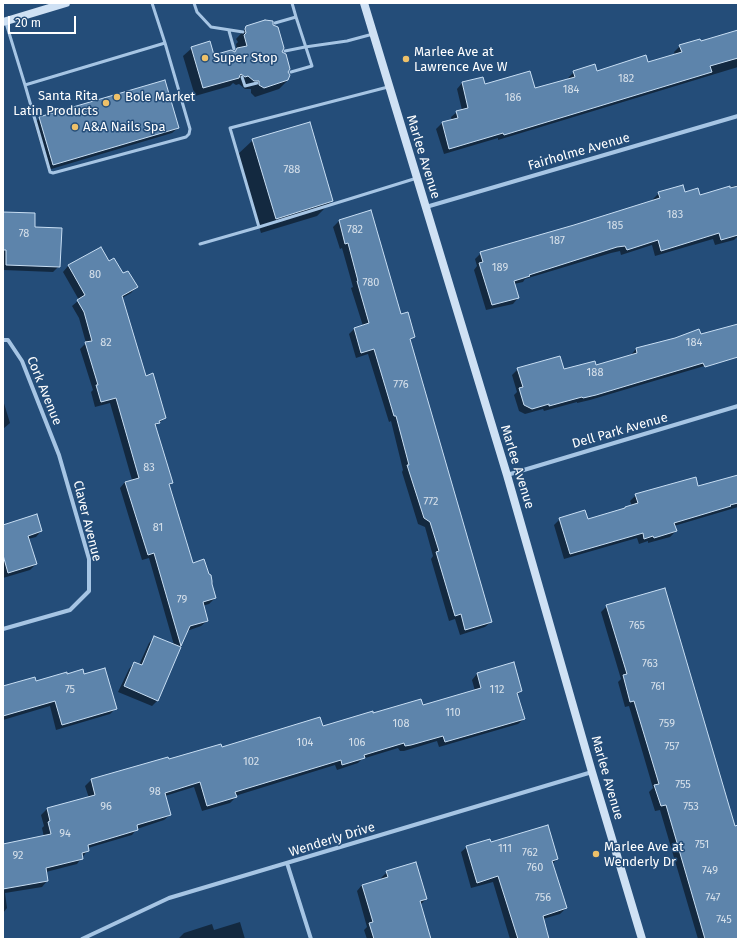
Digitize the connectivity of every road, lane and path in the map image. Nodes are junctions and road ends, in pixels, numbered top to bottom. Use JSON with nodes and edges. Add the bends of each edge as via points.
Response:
{"nodes":[{"id":1,"x":66,"y":3,"type":"edge"},
{"id":2,"x":152,"y":3,"type":"edge"},
{"id":3,"x":194,"y":3,"type":"edge"},
{"id":4,"x":292,"y":3,"type":"edge"},
{"id":5,"x":364,"y":3,"type":"edge"},
{"id":6,"x":296,"y":16,"type":"junction"},
{"id":7,"x":4,"y":21,"type":"edge"},
{"id":8,"x":275,"y":23,"type":"dead end"},
{"id":9,"x":229,"y":31,"type":"junction"},
{"id":10,"x":243,"y":32,"type":"dead end"},
{"id":11,"x":373,"y":34,"type":"junction"},
{"id":12,"x":165,"y":43,"type":"junction"},
{"id":13,"x":305,"y":47,"type":"junction"},
{"id":14,"x":234,"y":49,"type":"dead end"},
{"id":15,"x":285,"y":51,"type":"dead end"},
{"id":16,"x":291,"y":72,"type":"dead end"},
{"id":17,"x":242,"y":76,"type":"dead end"},
{"id":18,"x":257,"y":82,"type":"dead end"},
{"id":19,"x":25,"y":85,"type":"junction"},
{"id":20,"x":389,"y":87,"type":"junction"},
{"id":21,"x":738,"y":116,"type":"edge"},
{"id":22,"x":417,"y":178,"type":"junction"},
{"id":23,"x":426,"y":207,"type":"junction"},
{"id":24,"x":259,"y":227,"type":"junction"},
{"id":25,"x":200,"y":244,"type":"dead end"},
{"id":26,"x":3,"y":340,"type":"edge"},
{"id":27,"x":738,"y":406,"type":"edge"},
{"id":28,"x":59,"y":455,"type":"joint"},
{"id":29,"x":507,"y":474,"type":"junction"},
{"id":30,"x":3,"y":629,"type":"edge"},
{"id":31,"x":592,"y":772,"type":"junction"},
{"id":32,"x":287,"y":864,"type":"junction"},
{"id":33,"x":82,"y":939,"type":"edge"},
{"id":34,"x":311,"y":939,"type":"edge"},
{"id":35,"x":642,"y":939,"type":"edge"}],
"edges":[{"from":1,"to":7,"type":"street"},
{"from":2,"to":12,"type":"lane"},
{"from":3,"to":9,"type":"lane","via":[[197,12],[211,27]]},
{"from":4,"to":6,"type":"lane"},
{"from":5,"to":11,"type":"street","name":"Marlee Avenue"},
{"from":6,"to":8,"type":"lane"},
{"from":6,"to":13,"type":"lane"},
{"from":7,"to":19,"type":"lane"},
{"from":9,"to":10,"type":"lane"},
{"from":9,"to":14,"type":"lane"},
{"from":11,"to":13,"type":"lane"},
{"from":11,"to":20,"type":"street","name":"Marlee Avenue"},
{"from":12,"to":19,"type":"lane"},
{"from":12,"to":19,"type":"lane","via":[[190,129],[186,137],[53,174],[48,168]]},
{"from":13,"to":15,"type":"lane"},
{"from":13,"to":16,"type":"lane","via":[[312,66]]},
{"from":17,"to":18,"type":"lane","via":[[245,86]]},
{"from":20,"to":22,"type":"street","name":"Marlee Avenue"},
{"from":20,"to":24,"type":"lane","via":[[230,128]]},
{"from":21,"to":23,"type":"street","name":"Fairholme Avenue"},
{"from":22,"to":23,"type":"street","name":"Marlee Avenue"},
{"from":22,"to":24,"type":"lane"},
{"from":23,"to":29,"type":"street","name":"Marlee Avenue"},
{"from":24,"to":25,"type":"lane"},
{"from":26,"to":28,"type":"street","name":"Cork Avenue","via":[[8,340],[22,361]]},
{"from":27,"to":29,"type":"street","name":"Dell Park Avenue"},
{"from":28,"to":30,"type":"street","name":"Claver Avenue","via":[[89,559],[89,592],[70,610]]},
{"from":29,"to":31,"type":"street","name":"Marlee Avenue"},
{"from":31,"to":32,"type":"street","name":"Wenderly Drive"},
{"from":31,"to":35,"type":"street","name":"Marlee Avenue"},
{"from":32,"to":33,"type":"street","name":"Wenderly Drive","via":[[169,898]]},
{"from":32,"to":34,"type":"street"}]}
